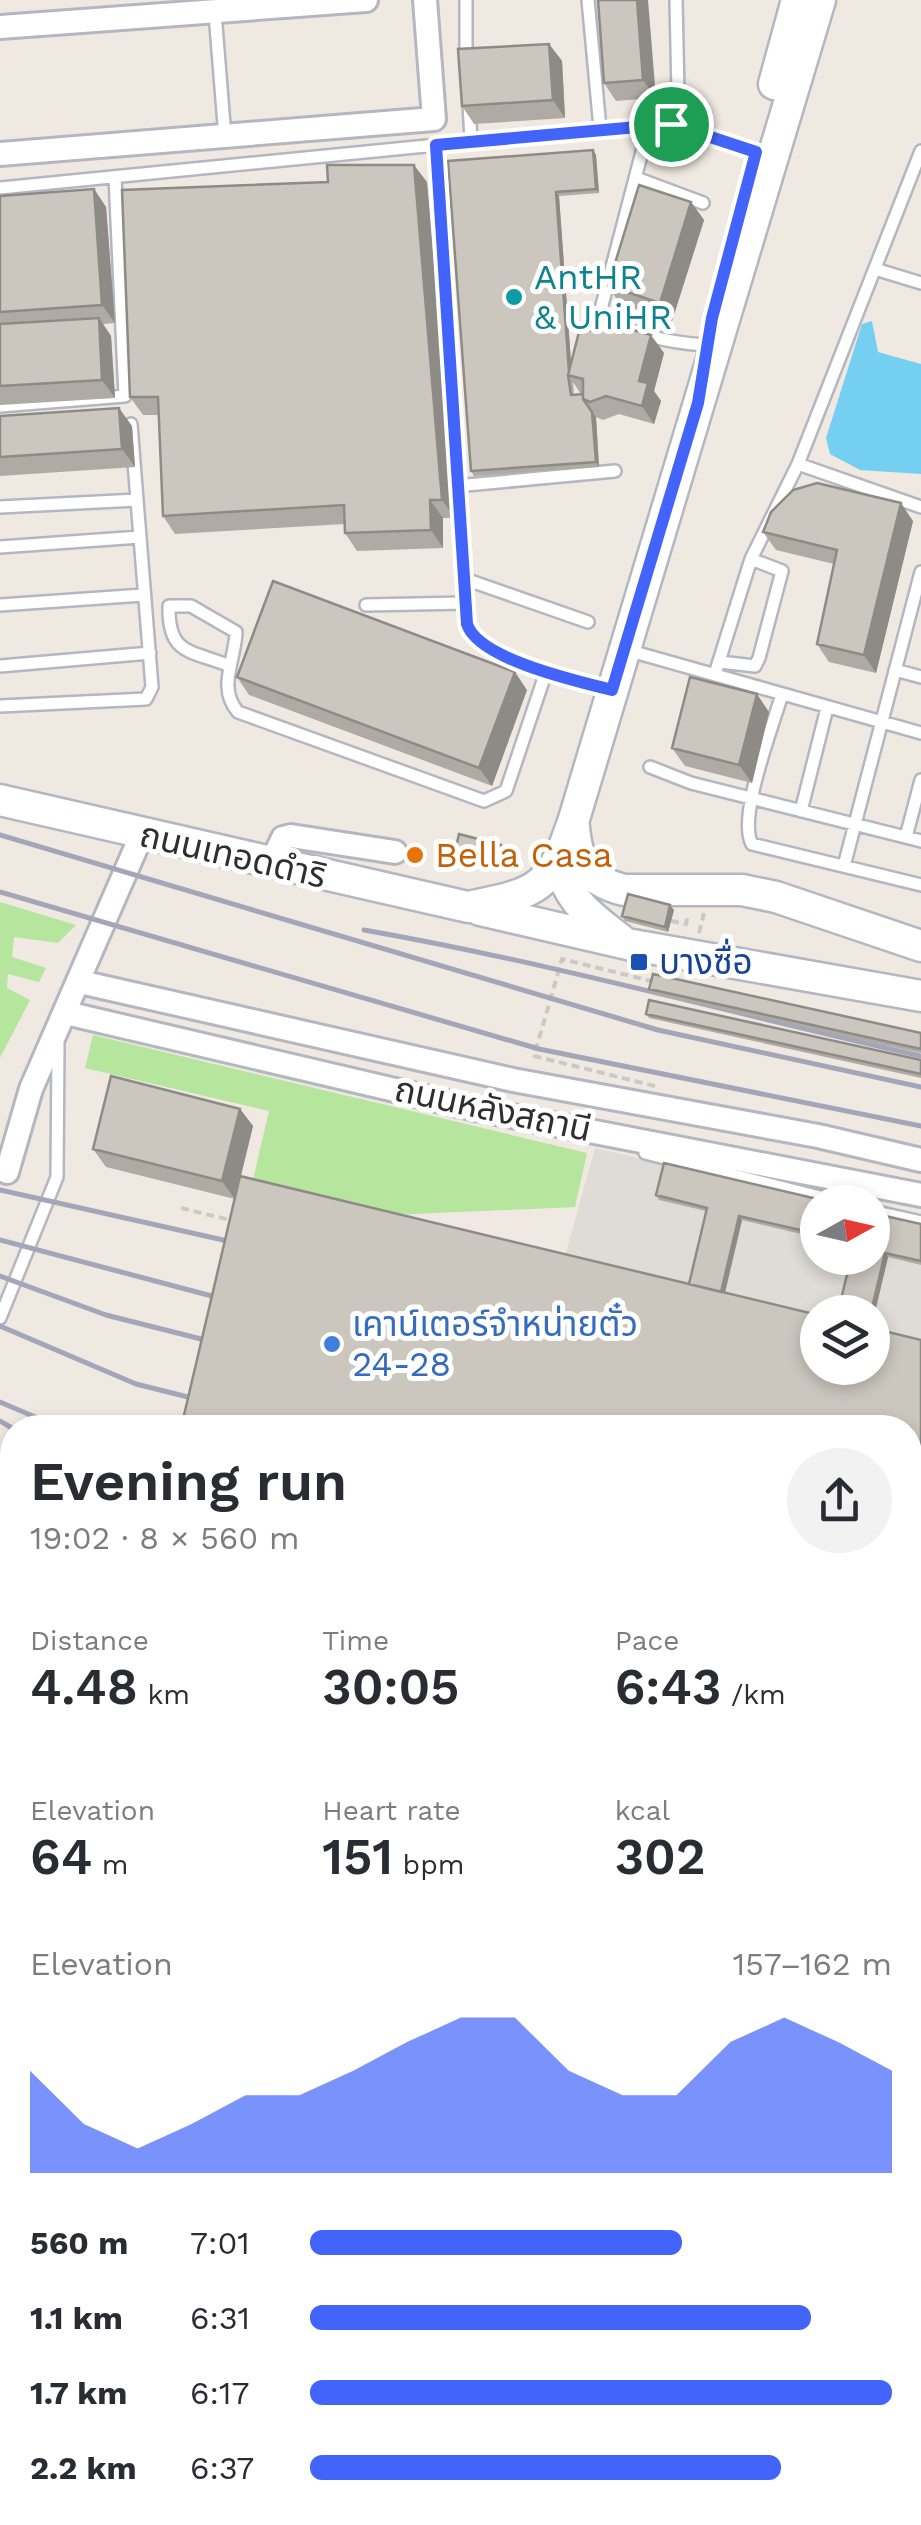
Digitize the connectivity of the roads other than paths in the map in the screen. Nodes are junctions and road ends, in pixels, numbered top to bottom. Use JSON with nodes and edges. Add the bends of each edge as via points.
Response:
{"nodes":[{"id":1,"x":366,"y":0,"type":"edge"},
{"id":2,"x":424,"y":0,"type":"edge"},
{"id":3,"x":466,"y":0,"type":"edge"},
{"id":4,"x":588,"y":0,"type":"edge"},
{"id":5,"x":676,"y":0,"type":"edge"},
{"id":6,"x":796,"y":0,"type":"edge"},
{"id":7,"x":820,"y":0,"type":"edge"},
{"id":8,"x":833,"y":0,"type":"edge"},
{"id":9,"x":79,"y":12,"type":"edge"},
{"id":10,"x":215,"y":13,"type":"junction"},
{"id":11,"x":0,"y":27,"type":"edge"},
{"id":12,"x":467,"y":71,"type":"edge"},
{"id":13,"x":468,"y":88,"type":"edge"},
{"id":14,"x":678,"y":93,"type":"dead end"},
{"id":15,"x":649,"y":125,"type":"junction"},
{"id":16,"x":600,"y":128,"type":"junction"},
{"id":17,"x":225,"y":138,"type":"junction"},
{"id":18,"x":471,"y":140,"type":"junction"},
{"id":19,"x":436,"y":145,"type":"junction"},
{"id":20,"x":921,"y":151,"type":"edge"},
{"id":21,"x":756,"y":152,"type":"junction"},
{"id":22,"x":0,"y":154,"type":"edge"},
{"id":23,"x":116,"y":177,"type":"junction"},
{"id":24,"x":636,"y":178,"type":"junction"},
{"id":25,"x":0,"y":188,"type":"edge"},
{"id":26,"x":704,"y":203,"type":"dead end"},
{"id":27,"x":875,"y":269,"type":"junction"},
{"id":28,"x":921,"y":283,"type":"edge"},
{"id":29,"x":715,"y":334,"type":"junction"},
{"id":30,"x":700,"y":396,"type":"junction"},
{"id":31,"x":0,"y":406,"type":"edge"},
{"id":32,"x":131,"y":424,"type":"dead end"},
{"id":33,"x":798,"y":464,"type":"junction"},
{"id":34,"x":614,"y":471,"type":"dead end"},
{"id":35,"x":456,"y":486,"type":"junction"},
{"id":36,"x":137,"y":500,"type":"junction"},
{"id":37,"x":0,"y":507,"type":"edge"},
{"id":38,"x":921,"y":508,"type":"edge"},
{"id":39,"x":140,"y":537,"type":"junction"},
{"id":40,"x":0,"y":547,"type":"edge"},
{"id":41,"x":751,"y":559,"type":"junction"},
{"id":42,"x":920,"y":576,"type":"edge"},
{"id":43,"x":462,"y":578,"type":"junction"},
{"id":44,"x":143,"y":595,"type":"junction"},
{"id":45,"x":464,"y":603,"type":"junction"},
{"id":46,"x":0,"y":605,"type":"edge"},
{"id":47,"x":366,"y":606,"type":"dead end"},
{"id":48,"x":588,"y":622,"type":"dead end"},
{"id":49,"x":907,"y":626,"type":"junction"},
{"id":50,"x":921,"y":630,"type":"edge"},
{"id":51,"x":624,"y":649,"type":"junction"},
{"id":52,"x":150,"y":653,"type":"junction"},
{"id":53,"x":0,"y":666,"type":"edge"},
{"id":54,"x":230,"y":666,"type":"junction"},
{"id":55,"x":718,"y":668,"type":"junction"},
{"id":56,"x":895,"y":670,"type":"junction"},
{"id":57,"x":546,"y":672,"type":"junction"},
{"id":58,"x":921,"y":677,"type":"edge"},
{"id":59,"x":612,"y":690,"type":"junction"},
{"id":60,"x":782,"y":694,"type":"junction"},
{"id":61,"x":0,"y":706,"type":"edge"},
{"id":62,"x":827,"y":708,"type":"junction"},
{"id":63,"x":880,"y":723,"type":"junction"},
{"id":64,"x":921,"y":733,"type":"edge"},
{"id":65,"x":650,"y":767,"type":"dead end"},
{"id":66,"x":921,"y":780,"type":"edge"},
{"id":67,"x":753,"y":798,"type":"junction"},
{"id":68,"x":0,"y":800,"type":"edge"},
{"id":69,"x":801,"y":811,"type":"junction"},
{"id":70,"x":574,"y":819,"type":"junction"},
{"id":71,"x":855,"y":824,"type":"junction"},
{"id":72,"x":142,"y":834,"type":"junction"},
{"id":73,"x":906,"y":837,"type":"junction"},
{"id":74,"x":921,"y":840,"type":"edge"},
{"id":75,"x":395,"y":852,"type":"dead end"},
{"id":76,"x":560,"y":863,"type":"junction"},
{"id":77,"x":270,"y":865,"type":"junction"},
{"id":78,"x":844,"y":866,"type":"junction"},
{"id":79,"x":921,"y":885,"type":"edge"},
{"id":80,"x":468,"y":907,"type":"junction"},
{"id":81,"x":627,"y":944,"type":"junction"},
{"id":82,"x":919,"y":948,"type":"edge"},
{"id":83,"x":80,"y":982,"type":"junction"},
{"id":84,"x":916,"y":990,"type":"edge"},
{"id":85,"x":62,"y":1021,"type":"junction"},
{"id":86,"x":31,"y":1089,"type":"junction"},
{"id":87,"x":476,"y":1109,"type":"junction"},
{"id":88,"x":0,"y":1127,"type":"edge"},
{"id":89,"x":921,"y":1160,"type":"edge"},
{"id":90,"x":7,"y":1172,"type":"dead end"},
{"id":91,"x":800,"y":1192,"type":"edge"},
{"id":92,"x":921,"y":1194,"type":"edge"},
{"id":93,"x":890,"y":1214,"type":"edge"},
{"id":94,"x":921,"y":1222,"type":"edge"},
{"id":95,"x":0,"y":1318,"type":"edge"}],
"edges":[{"from":1,"to":10,"type":"street"},
{"from":2,"to":17,"type":"street","via":[[434,119]]},
{"from":3,"to":12,"type":"lane"},
{"from":4,"to":16,"type":"lane"},
{"from":5,"to":14,"type":"lane"},
{"from":6,"to":21,"type":"street"},
{"from":7,"to":29,"type":"street"},
{"from":8,"to":30,"type":"street","via":[[739,322]]},
{"from":9,"to":10,"type":"street"},
{"from":9,"to":11,"type":"street"},
{"from":10,"to":17,"type":"lane"},
{"from":13,"to":18,"type":"lane"},
{"from":15,"to":16,"type":"lane"},
{"from":15,"to":21,"type":"lane","via":[[671,124]]},
{"from":15,"to":24,"type":"lane"},
{"from":16,"to":18,"type":"lane"},
{"from":17,"to":22,"type":"street"},
{"from":18,"to":19,"type":"lane"},
{"from":19,"to":23,"type":"lane"},
{"from":19,"to":35,"type":"lane"},
{"from":20,"to":27,"type":"lane"},
{"from":21,"to":29,"type":"street"},
{"from":23,"to":25,"type":"lane"},
{"from":23,"to":31,"type":"lane","via":[[125,396]]},
{"from":24,"to":26,"type":"lane"},
{"from":24,"to":29,"type":"lane","via":[[602,297],[603,316],[675,344]]},
{"from":27,"to":28,"type":"lane"},
{"from":27,"to":33,"type":"lane"},
{"from":29,"to":30,"type":"street"},
{"from":30,"to":51,"type":"street"},
{"from":32,"to":36,"type":"lane"},
{"from":33,"to":38,"type":"lane"},
{"from":33,"to":41,"type":"lane"},
{"from":34,"to":35,"type":"lane"},
{"from":35,"to":43,"type":"lane"},
{"from":36,"to":37,"type":"lane"},
{"from":36,"to":39,"type":"lane"},
{"from":39,"to":40,"type":"lane"},
{"from":39,"to":44,"type":"lane"},
{"from":41,"to":55,"type":"lane"},
{"from":41,"to":55,"type":"lane","via":[[782,571],[760,658],[755,666]]},
{"from":42,"to":49,"type":"lane"},
{"from":43,"to":45,"type":"lane"},
{"from":43,"to":48,"type":"lane"},
{"from":44,"to":46,"type":"lane"},
{"from":44,"to":52,"type":"lane"},
{"from":45,"to":47,"type":"lane"},
{"from":45,"to":57,"type":"lane","via":[[478,644]]},
{"from":49,"to":50,"type":"lane"},
{"from":49,"to":56,"type":"lane"},
{"from":51,"to":55,"type":"lane"},
{"from":51,"to":59,"type":"street"},
{"from":52,"to":53,"type":"lane"},
{"from":52,"to":61,"type":"lane","via":[[146,699]]},
{"from":54,"to":54,"type":"lane","via":[[236,632],[191,606],[169,606],[168,633],[175,645]]},
{"from":54,"to":57,"type":"lane","via":[[228,701],[238,712],[484,800],[506,792]]},
{"from":55,"to":60,"type":"lane"},
{"from":56,"to":58,"type":"lane"},
{"from":56,"to":63,"type":"lane"},
{"from":57,"to":59,"type":"lane"},
{"from":59,"to":70,"type":"street"},
{"from":60,"to":62,"type":"lane"},
{"from":60,"to":67,"type":"lane"},
{"from":62,"to":63,"type":"lane"},
{"from":62,"to":69,"type":"lane"},
{"from":63,"to":64,"type":"lane"},
{"from":63,"to":71,"type":"lane"},
{"from":65,"to":67,"type":"lane"},
{"from":66,"to":73,"type":"lane"},
{"from":67,"to":69,"type":"lane"},
{"from":67,"to":78,"type":"lane","via":[[747,827],[752,844]]},
{"from":68,"to":72,"type":"street","name":"ถนนเทอดดำริ"},
{"from":69,"to":71,"type":"lane"},
{"from":70,"to":76,"type":"street"},
{"from":70,"to":82,"type":"street","via":[[580,860],[606,886],[776,896]]},
{"from":71,"to":73,"type":"lane"},
{"from":71,"to":78,"type":"lane"},
{"from":72,"to":77,"type":"street","name":"ถนนเทอดดำริ"},
{"from":72,"to":83,"type":"street"},
{"from":73,"to":74,"type":"lane"},
{"from":75,"to":77,"type":"street","via":[[291,836]]},
{"from":76,"to":80,"type":"street","name":"ถนนเทอดดำริ","via":[[532,891]]},
{"from":76,"to":81,"type":"street","name":"ถนนเทอดดำริ","via":[[564,888]]},
{"from":77,"to":80,"type":"street","name":"ถนนเทอดดำริ"},
{"from":78,"to":79,"type":"lane"},
{"from":80,"to":81,"type":"street","name":"ถนนเทอดดำริ"},
{"from":81,"to":84,"type":"street","name":"ถนนเทอดดำริ"},
{"from":83,"to":85,"type":"street"},
{"from":83,"to":89,"type":"street","name":"ถนนหลังสถานี","via":[[513,1080]]},
{"from":85,"to":86,"type":"street"},
{"from":85,"to":87,"type":"street","name":"ถนนหลังสถานี"},
{"from":85,"to":95,"type":"lane","via":[[57,1177]]},
{"from":86,"to":88,"type":"street"},
{"from":86,"to":90,"type":"street"},
{"from":87,"to":91,"type":"lane"},
{"from":87,"to":92,"type":"street","name":"ถนนหลังสถานี"},
{"from":93,"to":94,"type":"lane"}]}
